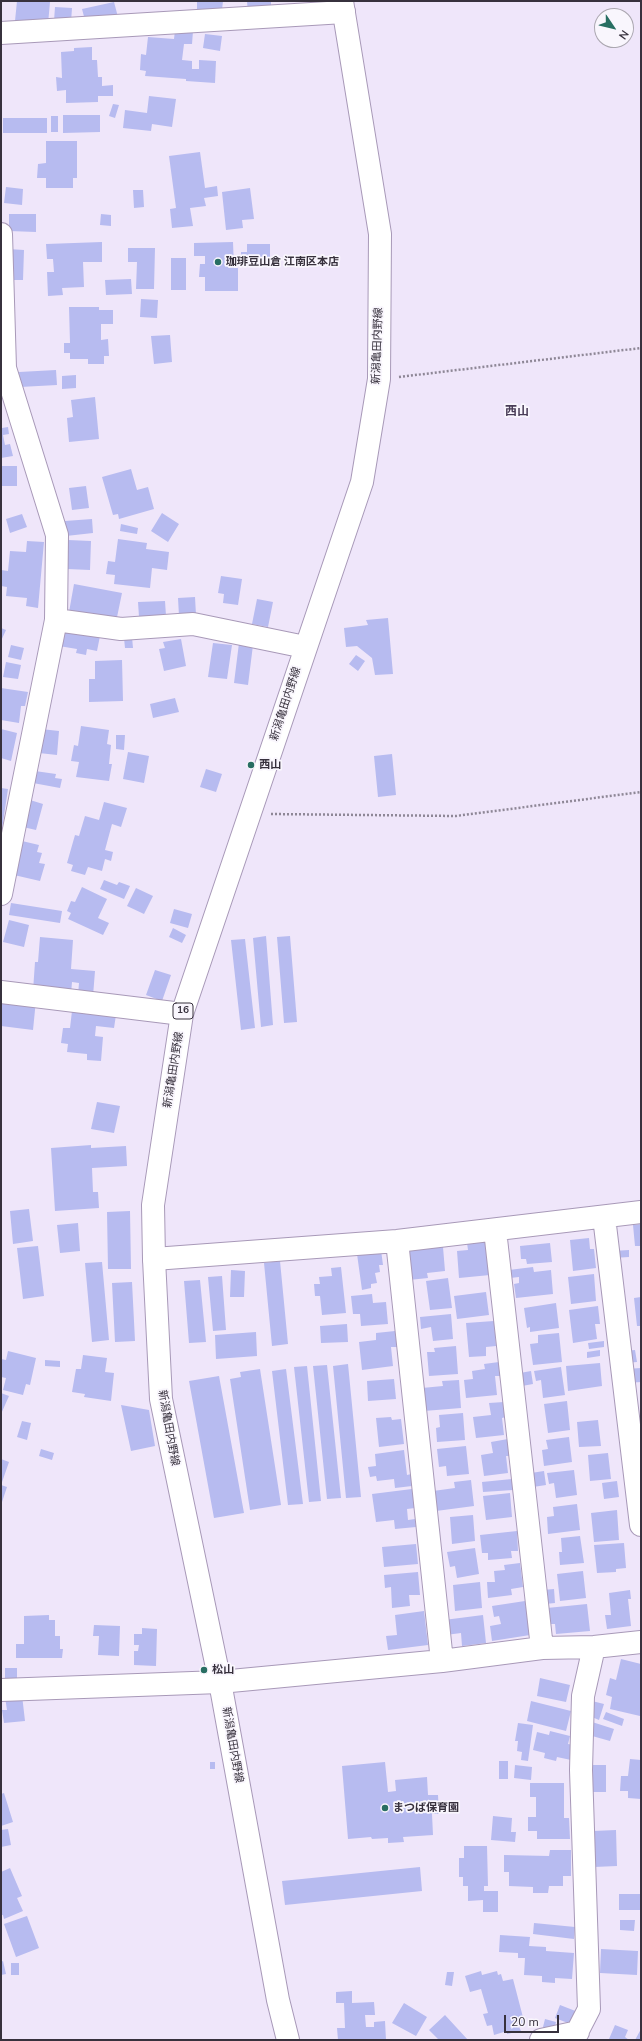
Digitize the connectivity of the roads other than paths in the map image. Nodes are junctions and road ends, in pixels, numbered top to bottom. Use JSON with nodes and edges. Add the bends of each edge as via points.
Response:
{"nodes":[{"id":1,"x":343,"y":7,"type":"edge"},
{"id":2,"x":1,"y":33,"type":"edge"},
{"id":3,"x":1,"y":234,"type":"edge"},
{"id":4,"x":2,"y":308,"type":"edge"},
{"id":5,"x":56,"y":620,"type":"junction"},
{"id":6,"x":305,"y":647,"type":"junction"},
{"id":7,"x":1,"y":894,"type":"edge"},
{"id":8,"x":1,"y":992,"type":"edge"},
{"id":9,"x":182,"y":1014,"type":"junction"},
{"id":10,"x":641,"y":1212,"type":"edge"},
{"id":11,"x":604,"y":1217,"type":"junction"},
{"id":12,"x":495,"y":1230,"type":"junction"},
{"id":13,"x":397,"y":1241,"type":"junction"},
{"id":14,"x":154,"y":1259,"type":"junction"},
{"id":15,"x":641,"y":1525,"type":"edge"},
{"id":16,"x":641,"y":1642,"type":"edge"},
{"id":17,"x":594,"y":1647,"type":"junction"},
{"id":18,"x":542,"y":1648,"type":"junction"},
{"id":19,"x":442,"y":1661,"type":"junction"},
{"id":20,"x":220,"y":1682,"type":"junction"},
{"id":21,"x":1,"y":1690,"type":"edge"},
{"id":22,"x":575,"y":2036,"type":"edge"},
{"id":23,"x":288,"y":2040,"type":"edge"},
{"id":24,"x":542,"y":2040,"type":"edge"}],
"edges":[{"from":1,"to":2,"type":"street"},
{"from":1,"to":6,"type":"street","name":"新潟亀田内野線","number":"16","via":[[380,234],[379,379],[362,482]]},
{"from":3,"to":4,"type":"street"},
{"from":4,"to":5,"type":"street","via":[[6,368],[58,535]]},
{"from":5,"to":6,"type":"street","via":[[121,629],[193,624]]},
{"from":5,"to":7,"type":"street"},
{"from":6,"to":9,"type":"street","name":"新潟亀田内野線","number":"16"},
{"from":8,"to":9,"type":"street"},
{"from":9,"to":14,"type":"street","name":"新潟亀田内野線","number":"16","via":[[153,1205]]},
{"from":10,"to":11,"type":"street"},
{"from":11,"to":12,"type":"street"},
{"from":11,"to":15,"type":"street"},
{"from":12,"to":13,"type":"street"},
{"from":12,"to":18,"type":"street"},
{"from":13,"to":14,"type":"street"},
{"from":13,"to":19,"type":"street"},
{"from":14,"to":20,"type":"street","name":"新潟亀田内野線","number":"16","via":[[161,1399]]},
{"from":16,"to":17,"type":"street"},
{"from":17,"to":18,"type":"street"},
{"from":17,"to":22,"type":"street","via":[[583,1696],[581,1770],[589,2009]]},
{"from":18,"to":19,"type":"street"},
{"from":19,"to":20,"type":"street"},
{"from":20,"to":21,"type":"street"},
{"from":20,"to":23,"type":"street","name":"新潟亀田内野線","number":"16","via":[[278,2000]]},
{"from":22,"to":24,"type":"street"}]}
